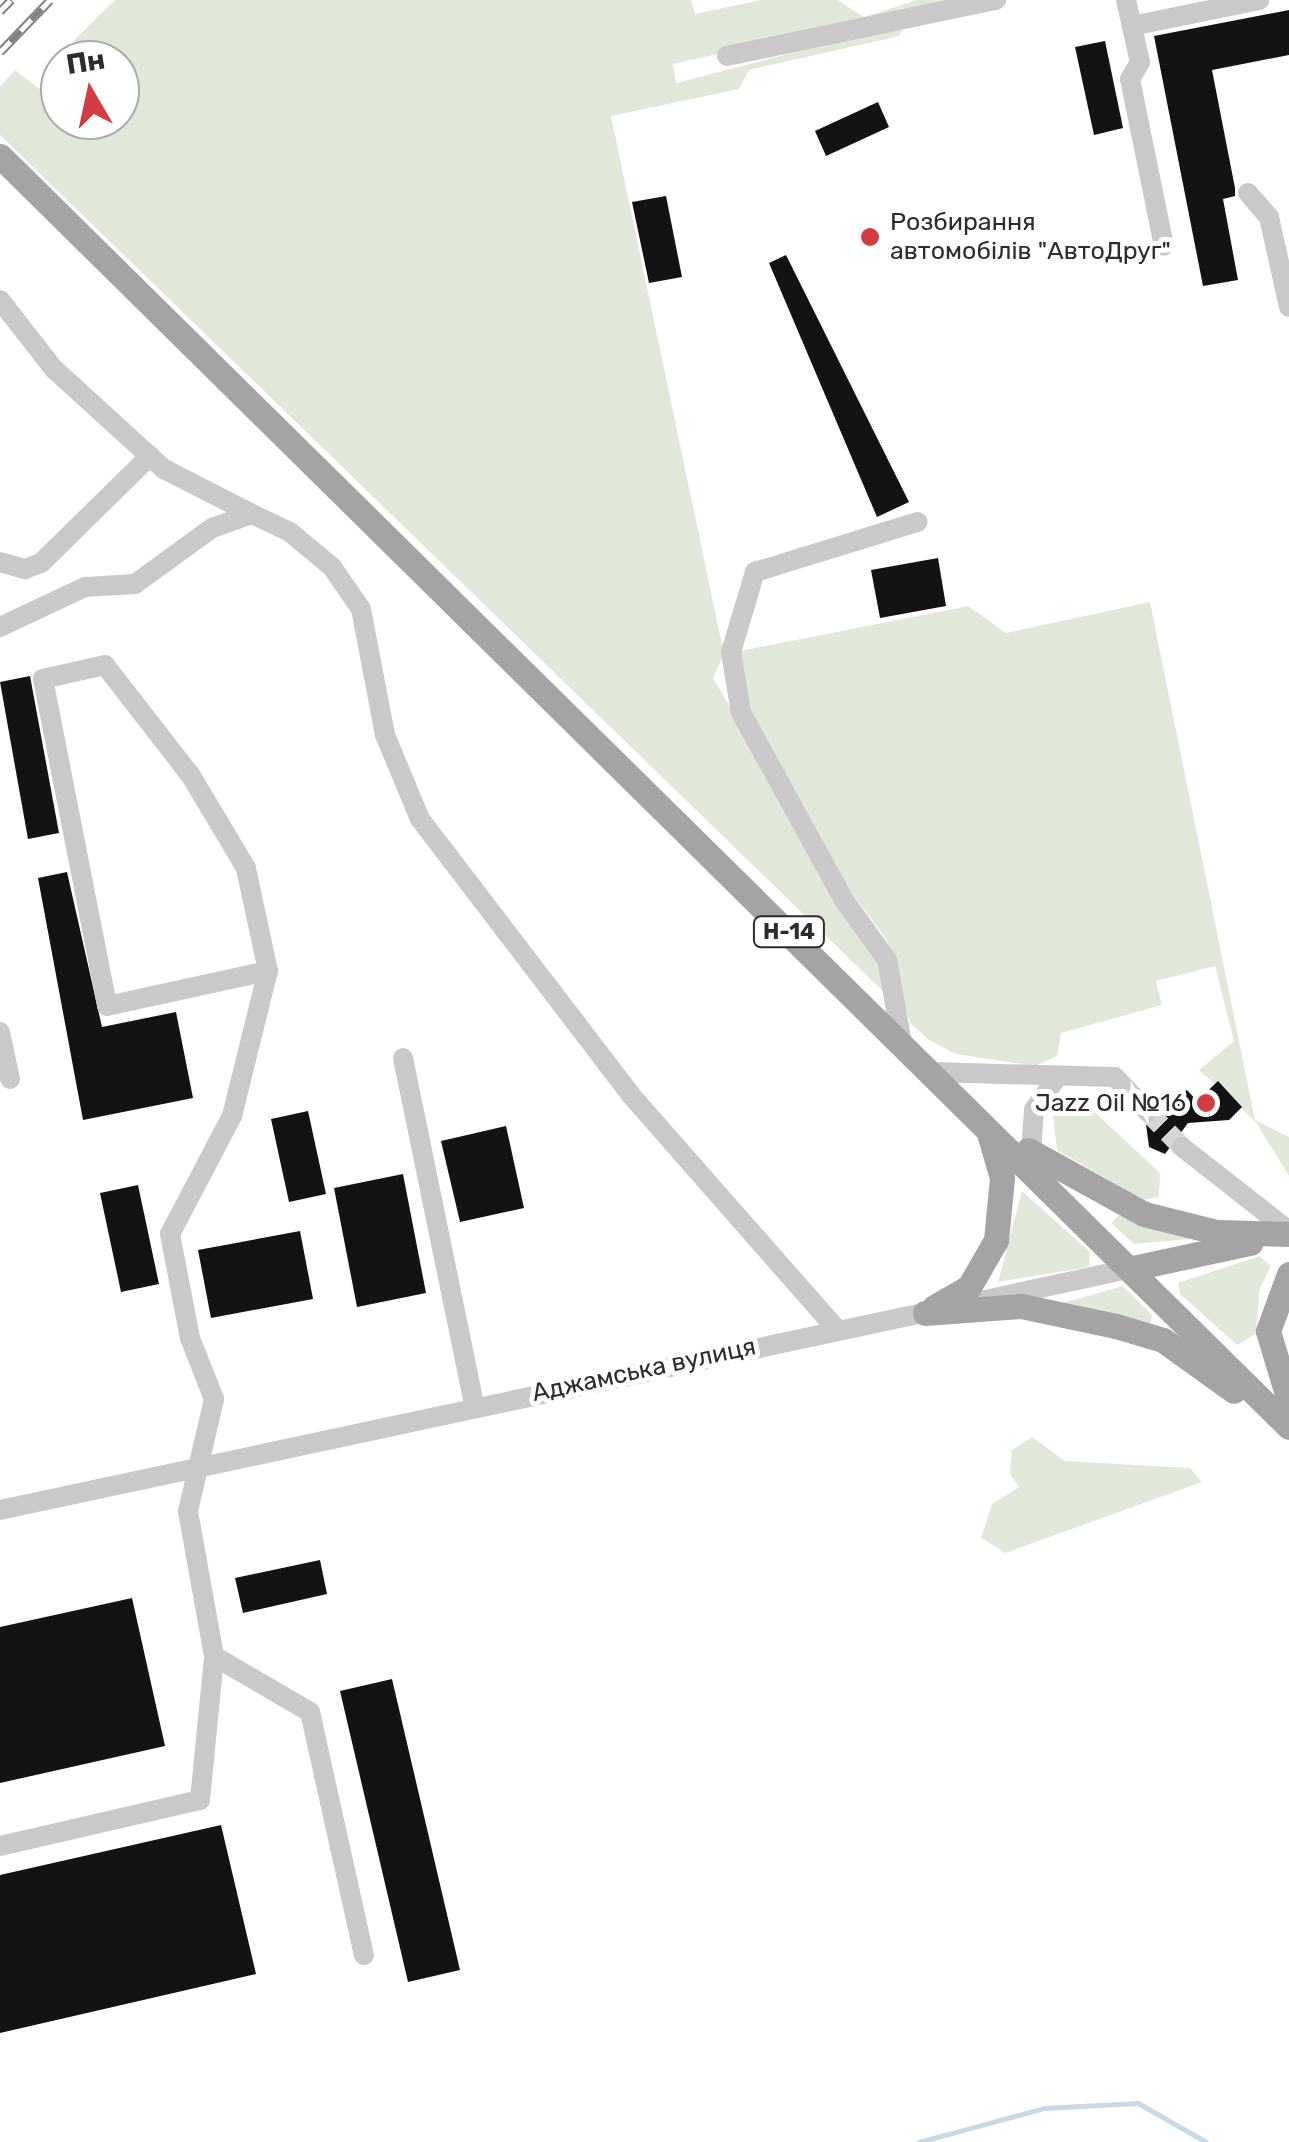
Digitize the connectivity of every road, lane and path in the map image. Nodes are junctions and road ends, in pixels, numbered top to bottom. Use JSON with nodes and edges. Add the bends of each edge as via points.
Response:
{"nodes":[{"id":1,"x":996,"y":0,"type":"edge"},
{"id":2,"x":1126,"y":0,"type":"edge"},
{"id":3,"x":1259,"y":0,"type":"edge"},
{"id":4,"x":1132,"y":26,"type":"junction"},
{"id":5,"x":727,"y":56,"type":"dead end"},
{"id":6,"x":0,"y":156,"type":"edge"},
{"id":7,"x":1248,"y":194,"type":"dead end"},
{"id":8,"x":1164,"y":246,"type":"dead end"},
{"id":9,"x":0,"y":300,"type":"edge"},
{"id":10,"x":1289,"y":307,"type":"edge"},
{"id":11,"x":150,"y":456,"type":"junction"},
{"id":12,"x":252,"y":514,"type":"junction"},
{"id":13,"x":918,"y":522,"type":"dead end"},
{"id":14,"x":0,"y":562,"type":"edge"},
{"id":15,"x":0,"y":627,"type":"edge"},
{"id":16,"x":268,"y":970,"type":"junction"},
{"id":17,"x":0,"y":1032,"type":"edge"},
{"id":18,"x":902,"y":1043,"type":"junction"},
{"id":19,"x":403,"y":1058,"type":"dead end"},
{"id":20,"x":932,"y":1072,"type":"junction"},
{"id":21,"x":1058,"y":1077,"type":"junction"},
{"id":22,"x":10,"y":1079,"type":"dead end"},
{"id":23,"x":1147,"y":1111,"type":"tunnel mouth"},
{"id":24,"x":982,"y":1120,"type":"junction"},
{"id":25,"x":1182,"y":1148,"type":"tunnel mouth"},
{"id":26,"x":1031,"y":1152,"type":"junction"},
{"id":27,"x":1289,"y":1234,"type":"edge"},
{"id":28,"x":1133,"y":1268,"type":"junction"},
{"id":29,"x":1289,"y":1274,"type":"edge"},
{"id":30,"x":926,"y":1312,"type":"junction"},
{"id":31,"x":837,"y":1330,"type":"junction"},
{"id":32,"x":1289,"y":1401,"type":"edge"},
{"id":33,"x":474,"y":1405,"type":"junction"},
{"id":34,"x":1289,"y":1427,"type":"edge"},
{"id":35,"x":1289,"y":1437,"type":"edge"},
{"id":36,"x":196,"y":1465,"type":"junction"},
{"id":37,"x":0,"y":1510,"type":"edge"},
{"id":38,"x":214,"y":1656,"type":"junction"},
{"id":39,"x":0,"y":1846,"type":"edge"},
{"id":40,"x":364,"y":1954,"type":"dead end"}],
"edges":[{"from":1,"to":5,"type":"street"},
{"from":2,"to":4,"type":"street"},
{"from":3,"to":4,"type":"street"},
{"from":4,"to":8,"type":"street","via":[[1140,62],[1130,79]]},
{"from":6,"to":18,"type":"main road","number":"Н-14"},
{"from":7,"to":10,"type":"street","via":[[1269,218]]},
{"from":9,"to":11,"type":"street","via":[[54,369]]},
{"from":11,"to":12,"type":"street"},
{"from":11,"to":14,"type":"street","via":[[41,563],[25,569]]},
{"from":12,"to":15,"type":"street","via":[[212,528],[135,584],[84,587]]},
{"from":12,"to":31,"type":"street","via":[[290,532],[332,567],[361,609],[384,734],[420,820],[483,910]]},
{"from":13,"to":18,"type":"street","via":[[755,572],[731,652],[741,713],[844,900],[888,960]]},
{"from":16,"to":16,"type":"street","via":[[107,1006],[43,680],[106,664],[191,776],[246,868]]},
{"from":16,"to":36,"type":"street","via":[[232,1116],[170,1234],[190,1338],[214,1399]]},
{"from":17,"to":22,"type":"street"},
{"from":18,"to":20,"type":"main road","number":"Н-14"},
{"from":19,"to":33,"type":"street"},
{"from":20,"to":21,"type":"street"},
{"from":20,"to":24,"type":"main road","number":"Н-14"},
{"from":21,"to":23,"type":"street","via":[[1115,1077]]},
{"from":21,"to":26,"type":"street","via":[[1034,1110]]},
{"from":24,"to":26,"type":"main road"},
{"from":24,"to":28,"type":"main road","number":"Н-14"},
{"from":24,"to":30,"type":"main road","via":[[1002,1178],[996,1240],[969,1287]]},
{"from":25,"to":27,"type":"street"},
{"from":26,"to":27,"type":"main road","via":[[1144,1214],[1218,1232]]},
{"from":27,"to":28,"type":"main road","name":"Аджамська вулиця"},
{"from":28,"to":30,"type":"street","name":"Аджамська вулиця"},
{"from":28,"to":34,"type":"main road","number":"Н-14"},
{"from":29,"to":32,"type":"main road","via":[[1268,1331]]},
{"from":30,"to":31,"type":"street","name":"Аджамська вулиця"},
{"from":30,"to":35,"type":"main road","via":[[1021,1306],[1163,1340]]},
{"from":31,"to":33,"type":"street","name":"Аджамська вулиця"},
{"from":33,"to":36,"type":"street","name":"Аджамська вулиця"},
{"from":36,"to":37,"type":"street","name":"Аджамська вулиця"},
{"from":36,"to":38,"type":"street","via":[[188,1511]]},
{"from":38,"to":39,"type":"street","via":[[200,1800]]},
{"from":38,"to":40,"type":"street","via":[[310,1712]]}]}
